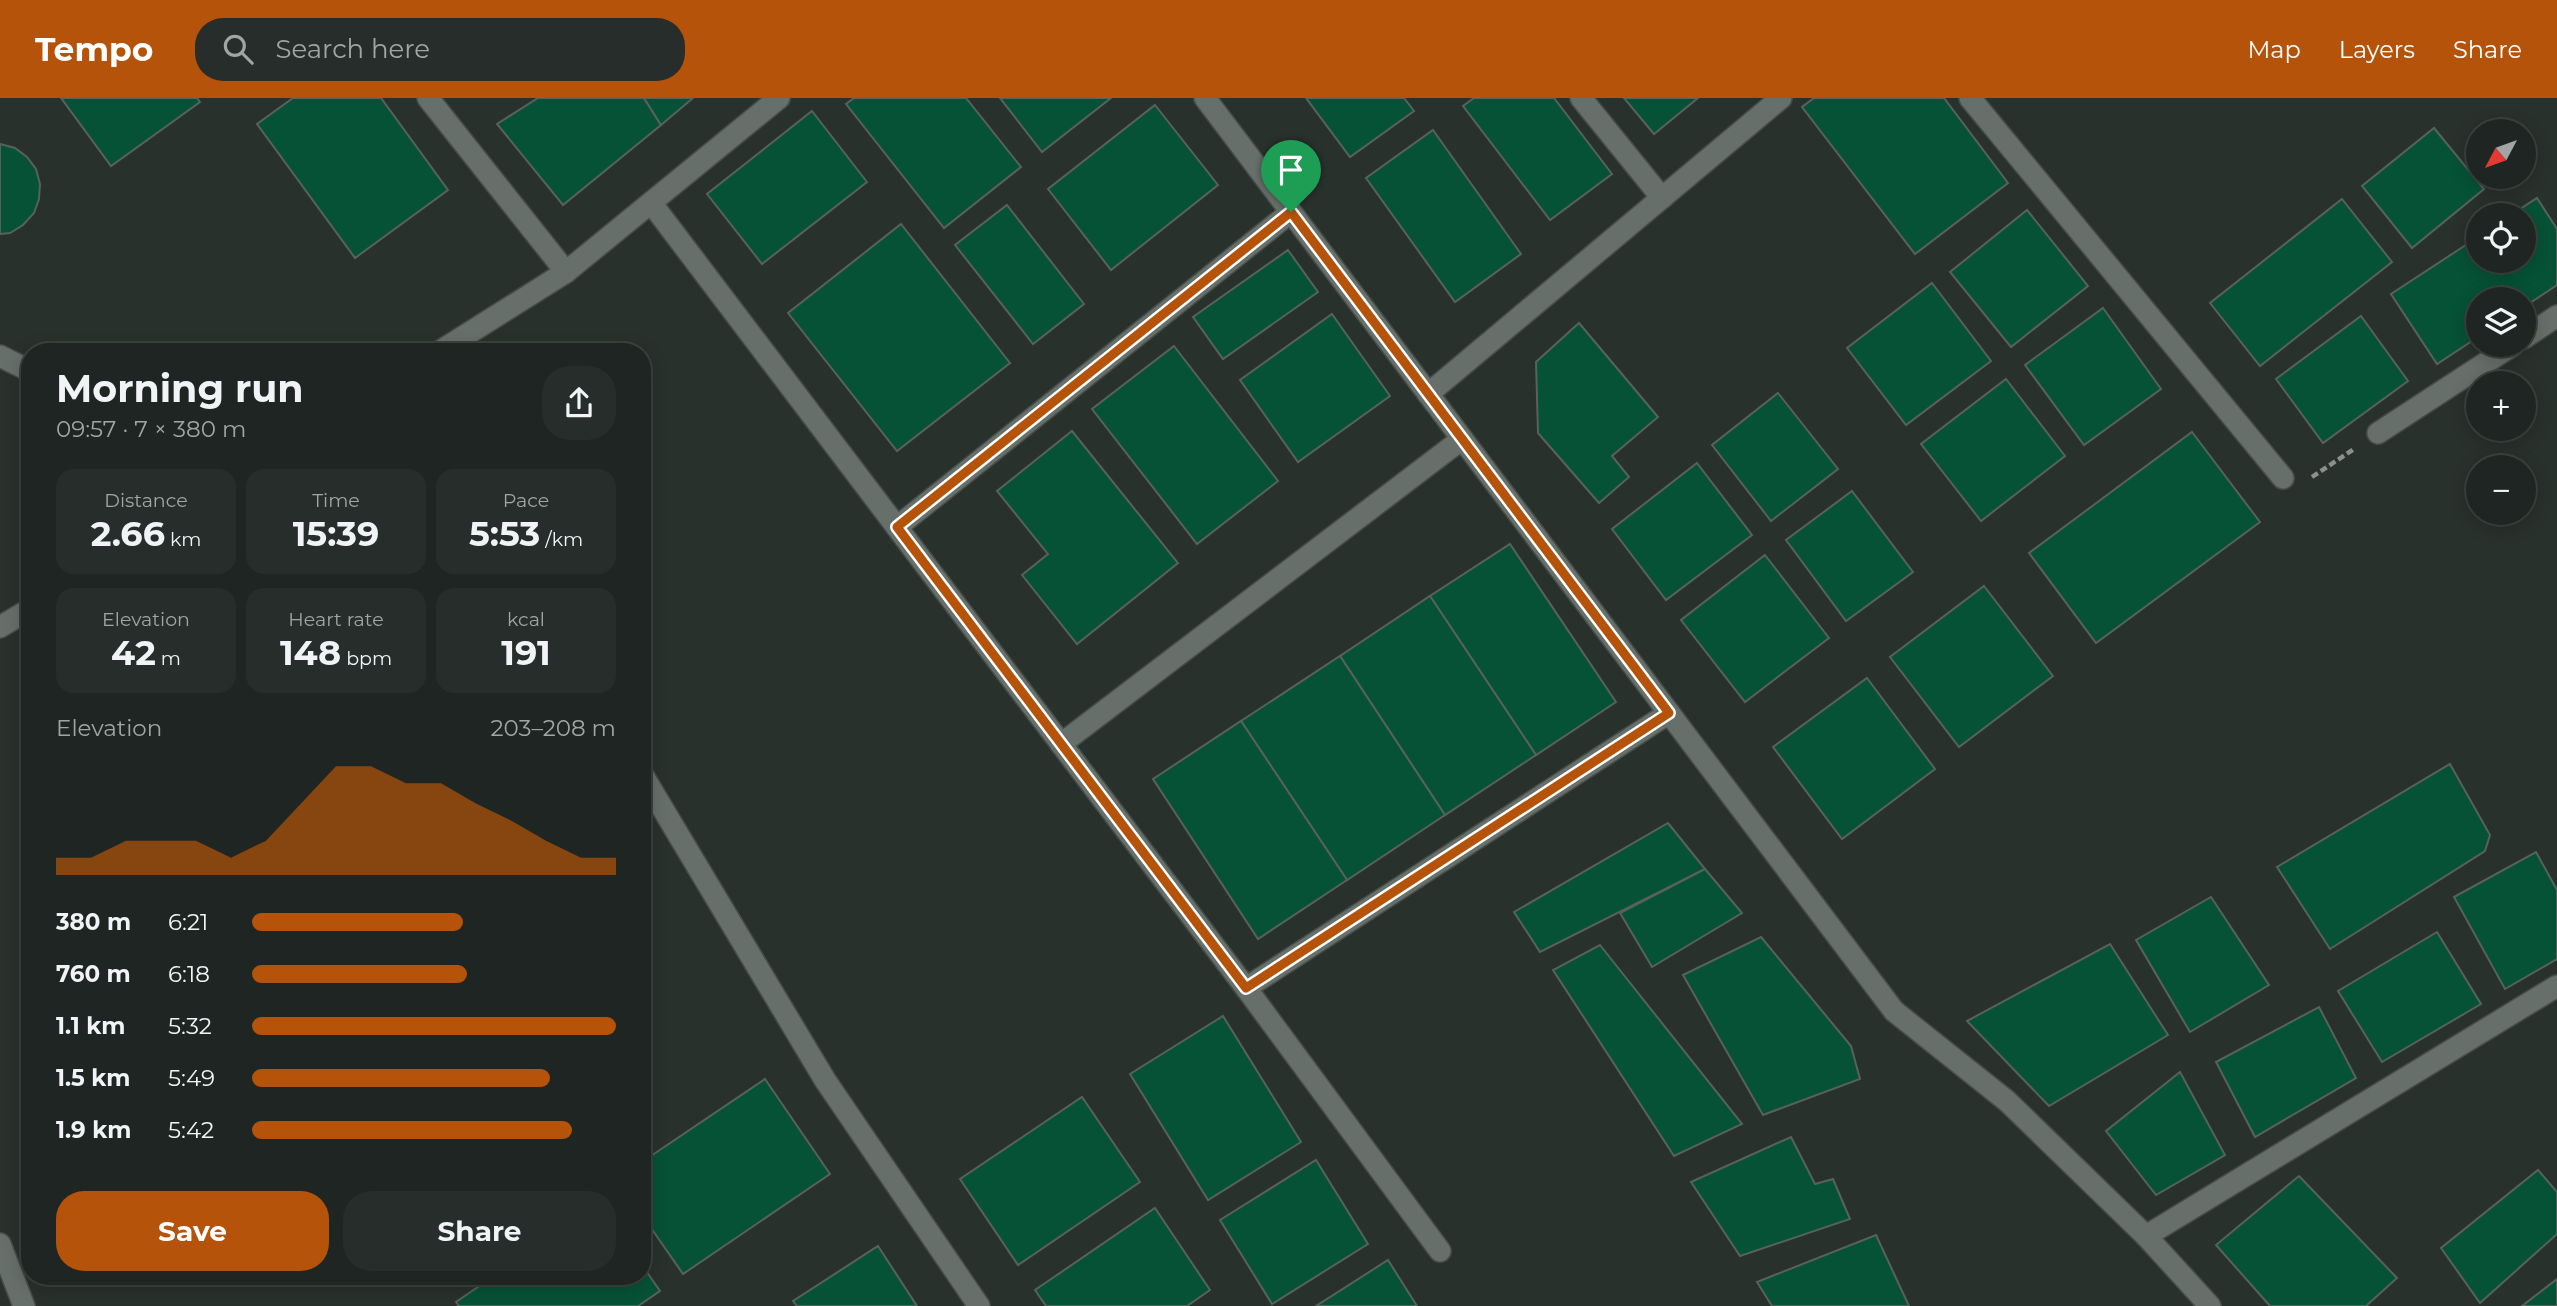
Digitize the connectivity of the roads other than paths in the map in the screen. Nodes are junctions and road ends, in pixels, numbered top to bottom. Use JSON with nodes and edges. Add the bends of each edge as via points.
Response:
{"nodes":[{"id":1,"x":428,"y":98,"type":"edge"},
{"id":2,"x":779,"y":98,"type":"edge"},
{"id":3,"x":1205,"y":98,"type":"edge"},
{"id":4,"x":1581,"y":98,"type":"edge"},
{"id":5,"x":1781,"y":98,"type":"edge"},
{"id":6,"x":1970,"y":98,"type":"edge"},
{"id":7,"x":1662,"y":198,"type":"junction"},
{"id":8,"x":652,"y":204,"type":"junction"},
{"id":9,"x":1291,"y":212,"type":"junction"},
{"id":10,"x":566,"y":272,"type":"junction"},
{"id":11,"x":2557,"y":316,"type":"edge"},
{"id":12,"x":2536,"y":330,"type":"edge"},
{"id":13,"x":453,"y":343,"type":"edge"},
{"id":14,"x":0,"y":356,"type":"edge"},
{"id":15,"x":2495,"y":357,"type":"edge"},
{"id":16,"x":21,"y":366,"type":"edge"},
{"id":17,"x":1428,"y":394,"type":"junction"},
{"id":18,"x":2378,"y":433,"type":"road end"},
{"id":19,"x":1462,"y":439,"type":"junction"},
{"id":20,"x":2283,"y":478,"type":"road end"},
{"id":21,"x":897,"y":527,"type":"junction"},
{"id":22,"x":21,"y":614,"type":"edge"},
{"id":23,"x":0,"y":627,"type":"edge"},
{"id":24,"x":1669,"y":713,"type":"junction"},
{"id":25,"x":1061,"y":744,"type":"junction"},
{"id":26,"x":651,"y":789,"type":"edge"},
{"id":27,"x":2557,"y":986,"type":"edge"},
{"id":28,"x":1246,"y":988,"type":"junction"},
{"id":29,"x":2146,"y":1236,"type":"junction"},
{"id":30,"x":0,"y":1244,"type":"edge"},
{"id":31,"x":1440,"y":1251,"type":"dead end"},
{"id":32,"x":24,"y":1306,"type":"edge"},
{"id":33,"x":979,"y":1306,"type":"edge"},
{"id":34,"x":2210,"y":1306,"type":"edge"}],
"edges":[{"from":1,"to":10,"type":"street"},
{"from":2,"to":8,"type":"street"},
{"from":3,"to":9,"type":"street"},
{"from":4,"to":7,"type":"street"},
{"from":5,"to":7,"type":"street"},
{"from":6,"to":20,"type":"street"},
{"from":7,"to":17,"type":"street"},
{"from":8,"to":10,"type":"street"},
{"from":8,"to":21,"type":"street"},
{"from":9,"to":17,"type":"street"},
{"from":9,"to":21,"type":"street"},
{"from":10,"to":13,"type":"street"},
{"from":11,"to":12,"type":"street"},
{"from":14,"to":16,"type":"street"},
{"from":15,"to":18,"type":"street"},
{"from":17,"to":19,"type":"street"},
{"from":19,"to":24,"type":"street"},
{"from":19,"to":25,"type":"street"},
{"from":21,"to":25,"type":"street"},
{"from":22,"to":23,"type":"street"},
{"from":24,"to":28,"type":"street"},
{"from":24,"to":29,"type":"street","via":[[1894,1011],[2007,1101]]},
{"from":25,"to":28,"type":"street"},
{"from":26,"to":33,"type":"street","via":[[825,1080]]},
{"from":27,"to":29,"type":"street"},
{"from":28,"to":31,"type":"street"},
{"from":29,"to":34,"type":"street"},
{"from":30,"to":32,"type":"street"}]}
